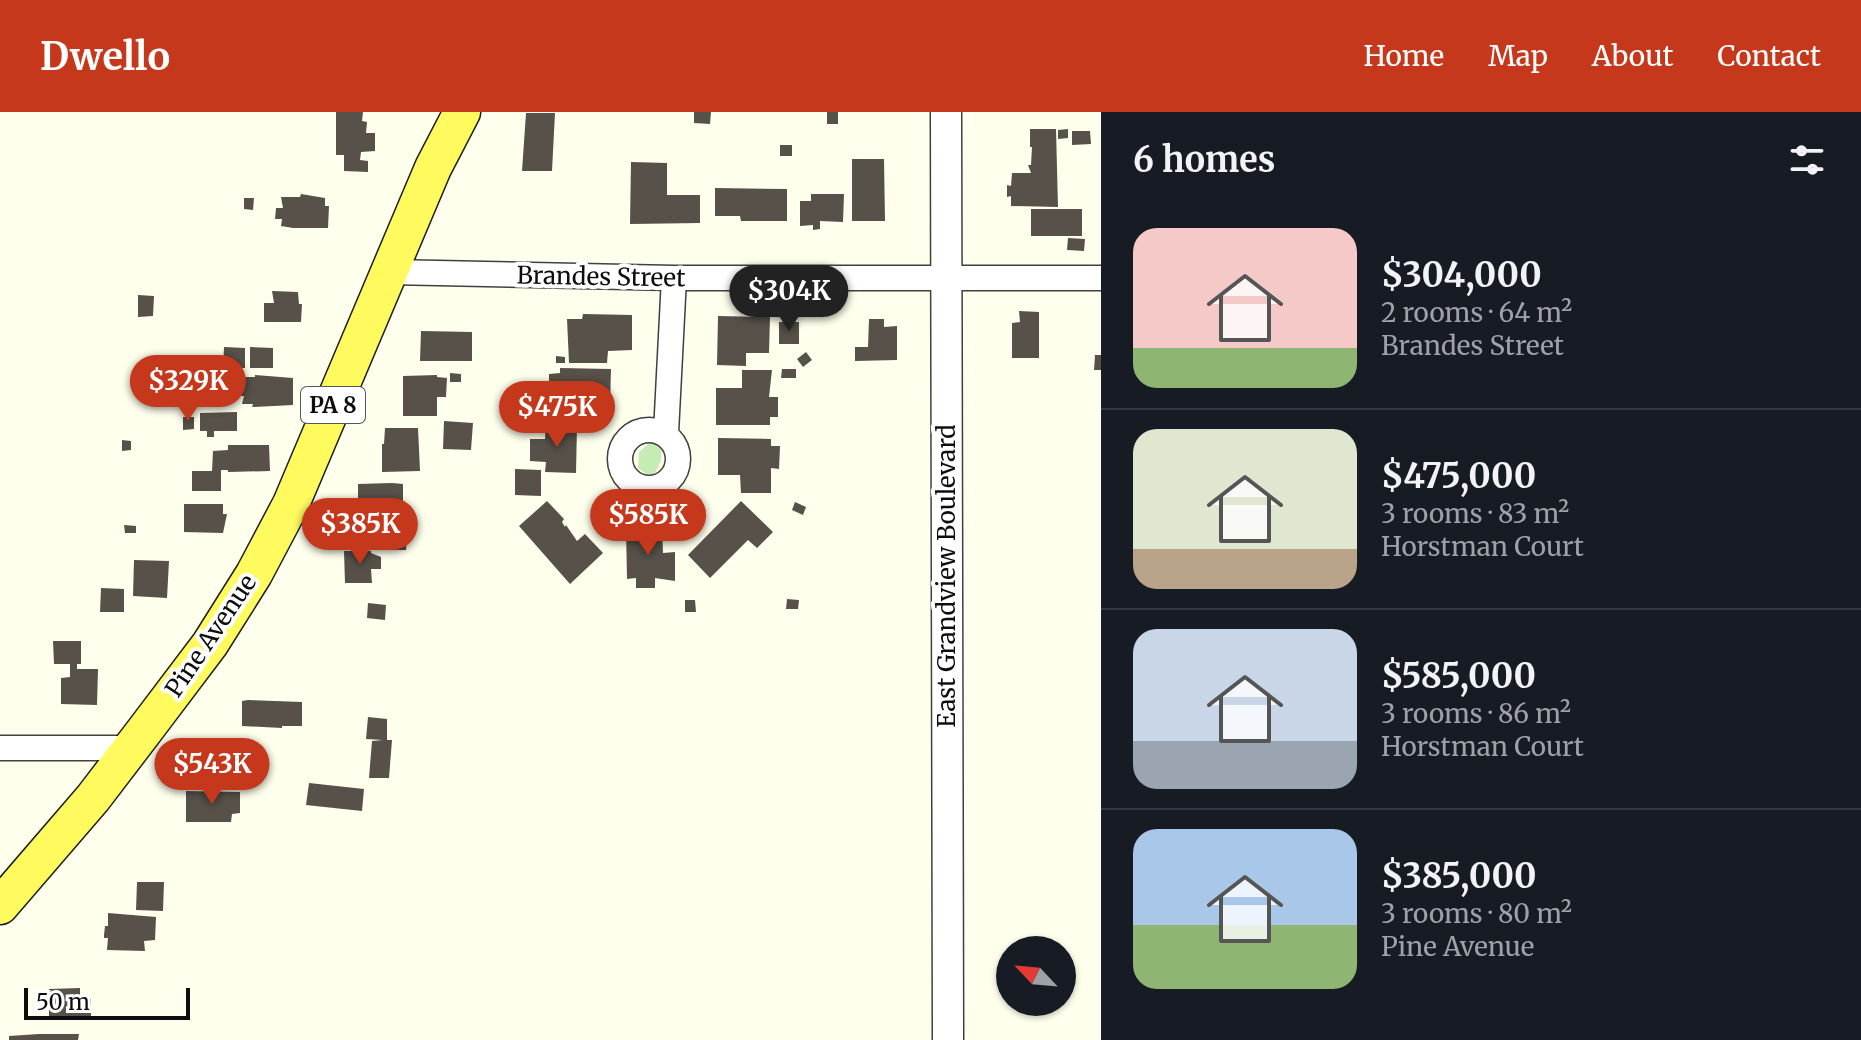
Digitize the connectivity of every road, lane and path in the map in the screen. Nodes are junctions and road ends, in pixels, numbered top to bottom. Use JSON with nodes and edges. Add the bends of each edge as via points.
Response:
{"nodes":[{"id":1,"x":462,"y":112,"type":"edge"},
{"id":2,"x":946,"y":112,"type":"edge"},
{"id":3,"x":389,"y":272,"type":"junction"},
{"id":4,"x":674,"y":278,"type":"junction"},
{"id":5,"x":947,"y":278,"type":"junction"},
{"id":6,"x":1101,"y":278,"type":"edge"},
{"id":7,"x":666,"y":433,"type":"dead end"},
{"id":8,"x":0,"y":748,"type":"edge"},
{"id":9,"x":131,"y":748,"type":"junction"},
{"id":10,"x":0,"y":906,"type":"edge"},
{"id":11,"x":948,"y":1040,"type":"edge"}],
"edges":[{"from":1,"to":3,"type":"main road","name":"Pine Avenue","number":"PA 8"},
{"from":2,"to":5,"type":"street","name":"East Grandview Boulevard"},
{"from":3,"to":4,"type":"street","name":"Brandes Street"},
{"from":3,"to":9,"type":"main road","name":"Pine Avenue","number":"PA 8","via":[[275,537],[234,609]]},
{"from":4,"to":5,"type":"street","name":"Brandes Street"},
{"from":4,"to":7,"type":"street"},
{"from":5,"to":6,"type":"street","name":"Brandes Street"},
{"from":5,"to":11,"type":"street","name":"East Grandview Boulevard"},
{"from":8,"to":9,"type":"street"},
{"from":9,"to":10,"type":"main road","name":"Pine Avenue","number":"PA 8"}]}
